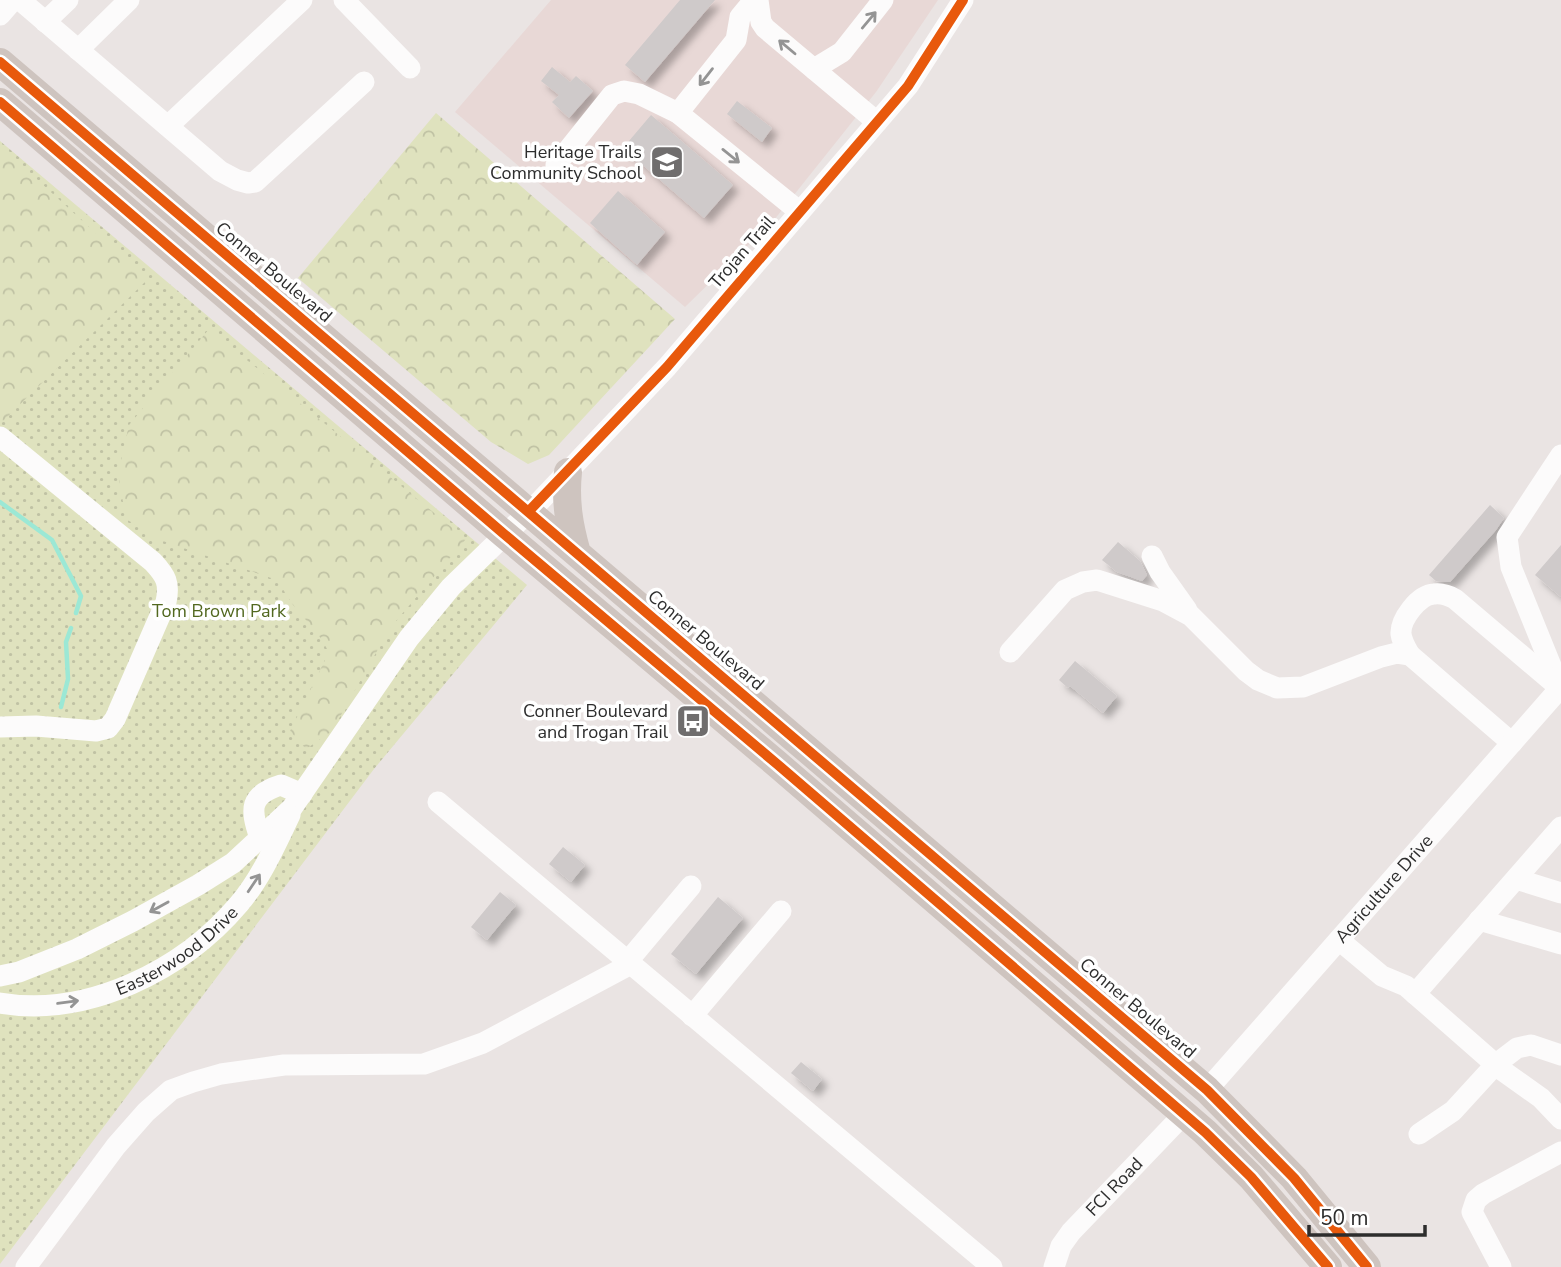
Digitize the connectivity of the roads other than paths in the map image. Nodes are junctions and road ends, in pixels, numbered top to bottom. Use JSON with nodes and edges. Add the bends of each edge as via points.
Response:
{"nodes":[{"id":1,"x":13,"y":0,"type":"edge"},
{"id":2,"x":20,"y":0,"type":"edge"},
{"id":3,"x":68,"y":0,"type":"edge"},
{"id":4,"x":129,"y":0,"type":"edge"},
{"id":5,"x":302,"y":0,"type":"edge"},
{"id":6,"x":344,"y":0,"type":"edge"},
{"id":7,"x":756,"y":0,"type":"edge"},
{"id":8,"x":883,"y":0,"type":"edge"},
{"id":9,"x":963,"y":0,"type":"edge"},
{"id":10,"x":0,"y":15,"type":"edge"},
{"id":11,"x":46,"y":22,"type":"junction"},
{"id":12,"x":765,"y":29,"type":"junction"},
{"id":13,"x":736,"y":40,"type":"junction"},
{"id":14,"x":78,"y":50,"type":"junction"},
{"id":15,"x":0,"y":62,"type":"edge"},
{"id":16,"x":410,"y":68,"type":"dead end"},
{"id":17,"x":814,"y":69,"type":"junction"},
{"id":18,"x":364,"y":82,"type":"dead end"},
{"id":19,"x":0,"y":102,"type":"edge"},
{"id":20,"x":678,"y":113,"type":"junction"},
{"id":21,"x":877,"y":122,"type":"junction"},
{"id":22,"x":168,"y":126,"type":"junction"},
{"id":23,"x":556,"y":165,"type":"dead end"},
{"id":24,"x":800,"y":212,"type":"junction"},
{"id":25,"x":0,"y":437,"type":"edge"},
{"id":26,"x":1561,"y":455,"type":"edge"},
{"id":27,"x":568,"y":472,"type":"junction"},
{"id":28,"x":528,"y":512,"type":"junction"},
{"id":29,"x":504,"y":534,"type":"junction"},
{"id":30,"x":577,"y":553,"type":"junction"},
{"id":31,"x":1152,"y":556,"type":"dead end"},
{"id":32,"x":1191,"y":616,"type":"junction"},
{"id":33,"x":1010,"y":652,"type":"dead end"},
{"id":34,"x":1410,"y":655,"type":"junction"},
{"id":35,"x":1561,"y":688,"type":"edge"},
{"id":36,"x":0,"y":727,"type":"edge"},
{"id":37,"x":1512,"y":743,"type":"junction"},
{"id":38,"x":438,"y":802,"type":"dead end"},
{"id":39,"x":296,"y":803,"type":"junction"},
{"id":40,"x":1561,"y":827,"type":"edge"},
{"id":41,"x":260,"y":838,"type":"junction"},
{"id":42,"x":1516,"y":878,"type":"junction"},
{"id":43,"x":691,"y":886,"type":"dead end"},
{"id":44,"x":1561,"y":893,"type":"edge"},
{"id":45,"x":781,"y":911,"type":"dead end"},
{"id":46,"x":1479,"y":920,"type":"junction"},
{"id":47,"x":1339,"y":940,"type":"junction"},
{"id":48,"x":1561,"y":944,"type":"edge"},
{"id":49,"x":629,"y":963,"type":"junction"},
{"id":50,"x":0,"y":976,"type":"edge"},
{"id":51,"x":1415,"y":994,"type":"junction"},
{"id":52,"x":0,"y":1003,"type":"edge"},
{"id":53,"x":692,"y":1016,"type":"junction"},
{"id":54,"x":1561,"y":1055,"type":"edge"},
{"id":55,"x":1496,"y":1064,"type":"junction"},
{"id":56,"x":1208,"y":1090,"type":"junction"},
{"id":57,"x":1184,"y":1114,"type":"junction"},
{"id":58,"x":1561,"y":1119,"type":"edge"},
{"id":59,"x":1419,"y":1134,"type":"dead end"},
{"id":60,"x":1561,"y":1152,"type":"edge"},
{"id":61,"x":26,"y":1267,"type":"edge"},
{"id":62,"x":992,"y":1267,"type":"edge"},
{"id":63,"x":1054,"y":1267,"type":"edge"},
{"id":64,"x":1328,"y":1267,"type":"edge"},
{"id":65,"x":1367,"y":1267,"type":"edge"},
{"id":66,"x":1501,"y":1267,"type":"edge"}],
"edges":[{"from":1,"to":10,"type":"street"},
{"from":2,"to":11,"type":"street"},
{"from":3,"to":11,"type":"street"},
{"from":4,"to":14,"type":"street"},
{"from":5,"to":22,"type":"street"},
{"from":6,"to":16,"type":"street"},
{"from":7,"to":12,"type":"street"},
{"from":7,"to":13,"type":"street","via":[[740,17]]},
{"from":17,"to":8,"type":"street","one_way":true,"via":[[842,52]]},
{"from":9,"to":21,"type":"street","name":"Trojan Trail","via":[[908,86]]},
{"from":11,"to":14,"type":"street"},
{"from":12,"to":13,"type":"street"},
{"from":17,"to":12,"type":"street","one_way":true},
{"from":13,"to":20,"type":"street","one_way":true},
{"from":14,"to":22,"type":"street"},
{"from":15,"to":28,"type":"main road","name":"Conner Boulevard"},
{"from":17,"to":21,"type":"street"},
{"from":18,"to":22,"type":"street","via":[[255,183],[220,171]]},
{"from":19,"to":29,"type":"main road"},
{"from":20,"to":23,"type":"street","via":[[639,94],[624,91],[612,95]]},
{"from":20,"to":24,"type":"street","one_way":true},
{"from":21,"to":24,"type":"street","name":"Trojan Trail"},
{"from":24,"to":27,"type":"street","name":"Trojan Trail","via":[[667,367]]},
{"from":25,"to":36,"type":"street","via":[[153,562],[169,585],[166,602],[108,728]]},
{"from":26,"to":35,"type":"street","via":[[1507,537],[1511,566]]},
{"from":27,"to":28,"type":"street","name":"Trojan Trail"},
{"from":27,"to":30,"type":"main road","via":[[566,504]]},
{"from":28,"to":29,"type":"street","name":"Easterwood Drive"},
{"from":28,"to":30,"type":"main road","name":"Conner Boulevard"},
{"from":29,"to":39,"type":"street","name":"Easterwood Drive","via":[[409,638]]},
{"from":29,"to":57,"type":"main road"},
{"from":30,"to":56,"type":"main road","name":"Conner Boulevard"},
{"from":31,"to":32,"type":"street"},
{"from":32,"to":33,"type":"street","via":[[1163,601],[1097,580],[1083,582],[1065,590]]},
{"from":32,"to":34,"type":"street","via":[[1246,671],[1277,688],[1303,687],[1381,657]]},
{"from":34,"to":35,"type":"street","via":[[1401,631],[1404,621],[1426,596],[1445,594]]},
{"from":34,"to":37,"type":"street"},
{"from":35,"to":37,"type":"street","name":"Agriculture Drive"},
{"from":37,"to":47,"type":"street","name":"Agriculture Drive"},
{"from":38,"to":49,"type":"street"},
{"from":39,"to":41,"type":"street","name":"Easterwood Drive"},
{"from":39,"to":41,"type":"street","via":[[281,785],[265,790],[256,801],[253,819]]},
{"from":52,"to":39,"type":"street","name":"Easterwood Drive","one_way":true,"via":[[65,1004],[95,998],[169,964],[240,903]]},
{"from":40,"to":42,"type":"street"},
{"from":41,"to":50,"type":"street","name":"Easterwood Drive","one_way":true,"via":[[233,863],[133,921],[76,949]]},
{"from":42,"to":44,"type":"street"},
{"from":42,"to":46,"type":"street"},
{"from":43,"to":49,"type":"street"},
{"from":45,"to":53,"type":"street"},
{"from":46,"to":48,"type":"street"},
{"from":46,"to":51,"type":"street"},
{"from":47,"to":51,"type":"street","via":[[1382,976]]},
{"from":47,"to":56,"type":"street","name":"Agriculture Drive"},
{"from":49,"to":53,"type":"street"},
{"from":49,"to":61,"type":"street","via":[[484,1044],[424,1064],[284,1065],[221,1074],[171,1090],[116,1146]]},
{"from":51,"to":55,"type":"street"},
{"from":53,"to":62,"type":"street"},
{"from":54,"to":55,"type":"street","via":[[1531,1045],[1517,1048]]},
{"from":55,"to":58,"type":"street"},
{"from":55,"to":59,"type":"street","via":[[1453,1111]]},
{"from":56,"to":57,"type":"main road"},
{"from":56,"to":65,"type":"main road","name":"Conner Boulevard","via":[[1294,1178]]},
{"from":57,"to":63,"type":"street","name":"FCI Road","via":[[1071,1231],[1060,1246]]},
{"from":57,"to":64,"type":"main road","via":[[1251,1177]]},
{"from":60,"to":66,"type":"street","via":[[1483,1194],[1473,1206]]}]}
